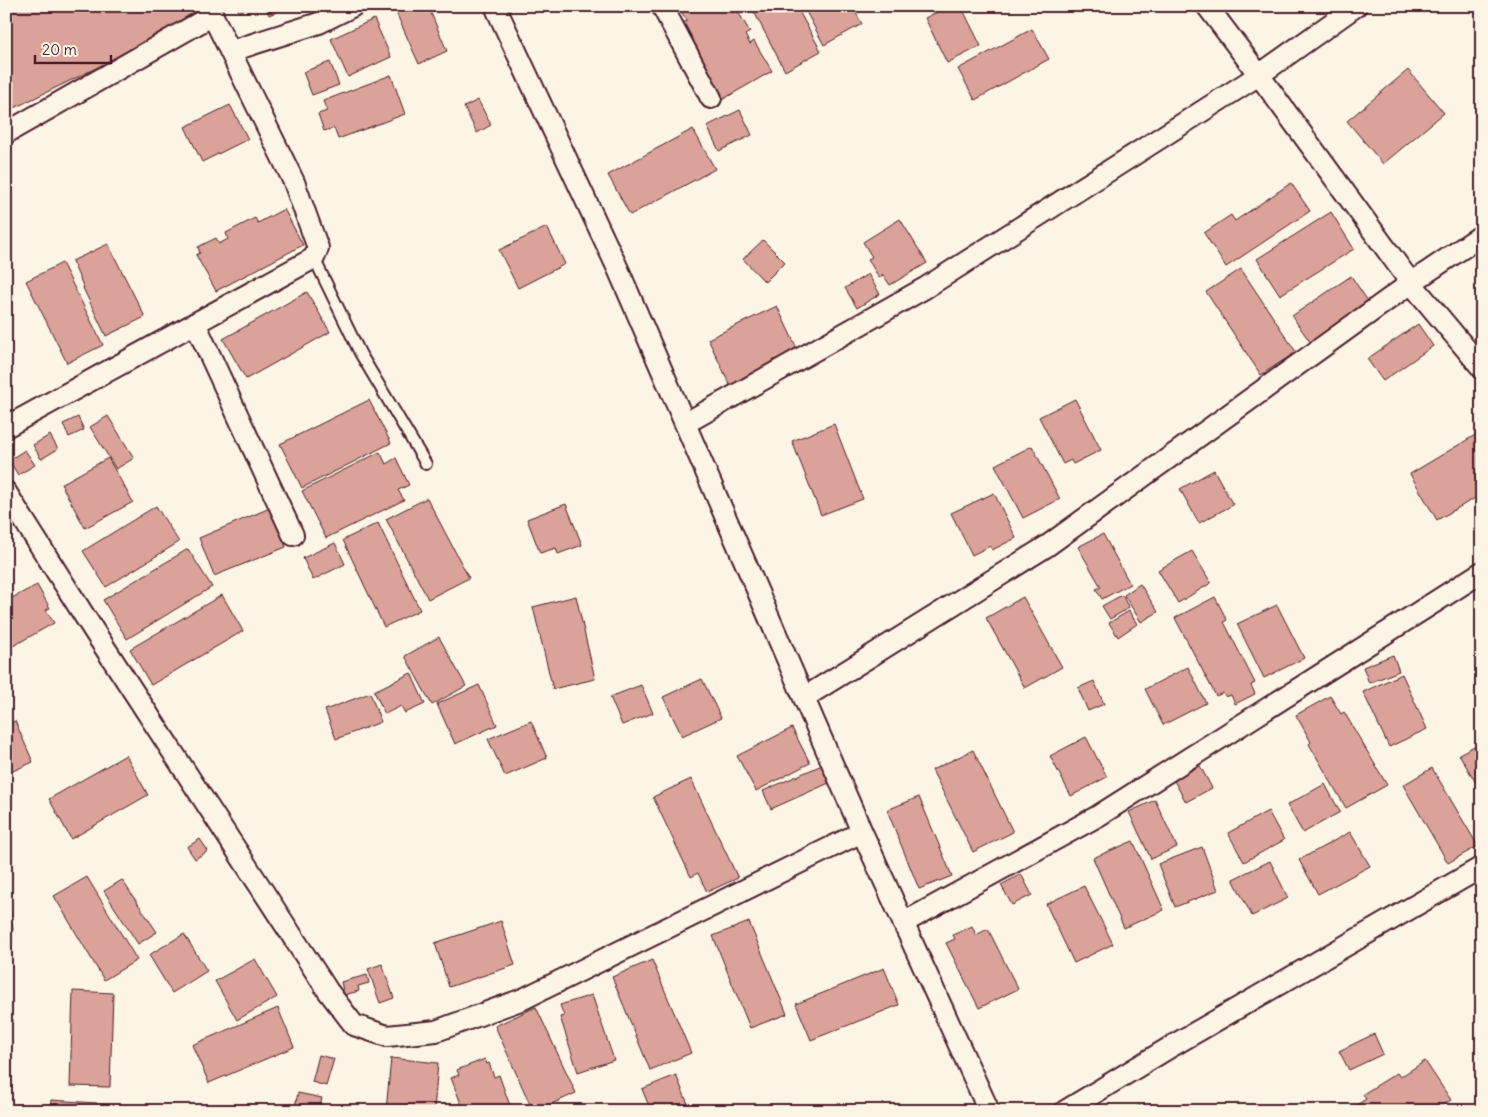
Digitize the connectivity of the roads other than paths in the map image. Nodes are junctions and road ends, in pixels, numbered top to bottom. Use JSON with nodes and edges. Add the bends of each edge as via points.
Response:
{"nodes":[{"id":1,"x":353,"y":6,"type":"edge"},
{"id":2,"x":495,"y":6,"type":"edge"},
{"id":3,"x":662,"y":6,"type":"edge"},
{"id":4,"x":1207,"y":6,"type":"edge"},
{"id":5,"x":1356,"y":6,"type":"edge"},
{"id":6,"x":211,"y":11,"type":"edge"},
{"id":7,"x":231,"y":51,"type":"junction"},
{"id":8,"x":1259,"y":75,"type":"junction"},
{"id":9,"x":711,"y":98,"type":"dead end"},
{"id":10,"x":6,"y":133,"type":"edge"},
{"id":11,"x":1482,"y":235,"type":"edge"},
{"id":12,"x":314,"y":258,"type":"junction"},
{"id":13,"x":1411,"y":283,"type":"junction"},
{"id":14,"x":195,"y":323,"type":"junction"},
{"id":15,"x":1482,"y":368,"type":"edge"},
{"id":16,"x":686,"y":423,"type":"junction"},
{"id":17,"x":6,"y":427,"type":"edge"},
{"id":18,"x":426,"y":464,"type":"dead end"},
{"id":19,"x":6,"y":492,"type":"edge"},
{"id":20,"x":292,"y":535,"type":"dead end"},
{"id":21,"x":1482,"y":572,"type":"edge"},
{"id":22,"x":805,"y":697,"type":"junction"},
{"id":23,"x":862,"y":832,"type":"junction"},
{"id":24,"x":1482,"y":867,"type":"edge"},
{"id":25,"x":903,"y":924,"type":"junction"},
{"id":26,"x":989,"y":1111,"type":"edge"},
{"id":27,"x":1065,"y":1111,"type":"edge"}],
"edges":[{"from":1,"to":7,"type":"street","via":[[319,23]]},
{"from":2,"to":16,"type":"street"},
{"from":3,"to":9,"type":"street"},
{"from":4,"to":8,"type":"street"},
{"from":5,"to":8,"type":"street"},
{"from":6,"to":7,"type":"street"},
{"from":6,"to":10,"type":"street"},
{"from":7,"to":12,"type":"street","via":[[294,182],[318,248]]},
{"from":8,"to":13,"type":"street"},
{"from":8,"to":16,"type":"street","via":[[925,288]]},
{"from":11,"to":13,"type":"street"},
{"from":12,"to":14,"type":"street"},
{"from":12,"to":18,"type":"lane","via":[[360,353]]},
{"from":13,"to":15,"type":"street"},
{"from":13,"to":22,"type":"street","via":[[1047,546]]},
{"from":14,"to":17,"type":"street"},
{"from":14,"to":20,"type":"street"},
{"from":16,"to":22,"type":"street"},
{"from":19,"to":23,"type":"street","via":[[328,991],[354,1025],[387,1036],[436,1031],[524,999]]},
{"from":21,"to":25,"type":"street","via":[[1098,816]]},
{"from":22,"to":23,"type":"street"},
{"from":23,"to":25,"type":"street"},
{"from":24,"to":27,"type":"street"},
{"from":25,"to":26,"type":"street"}]}
